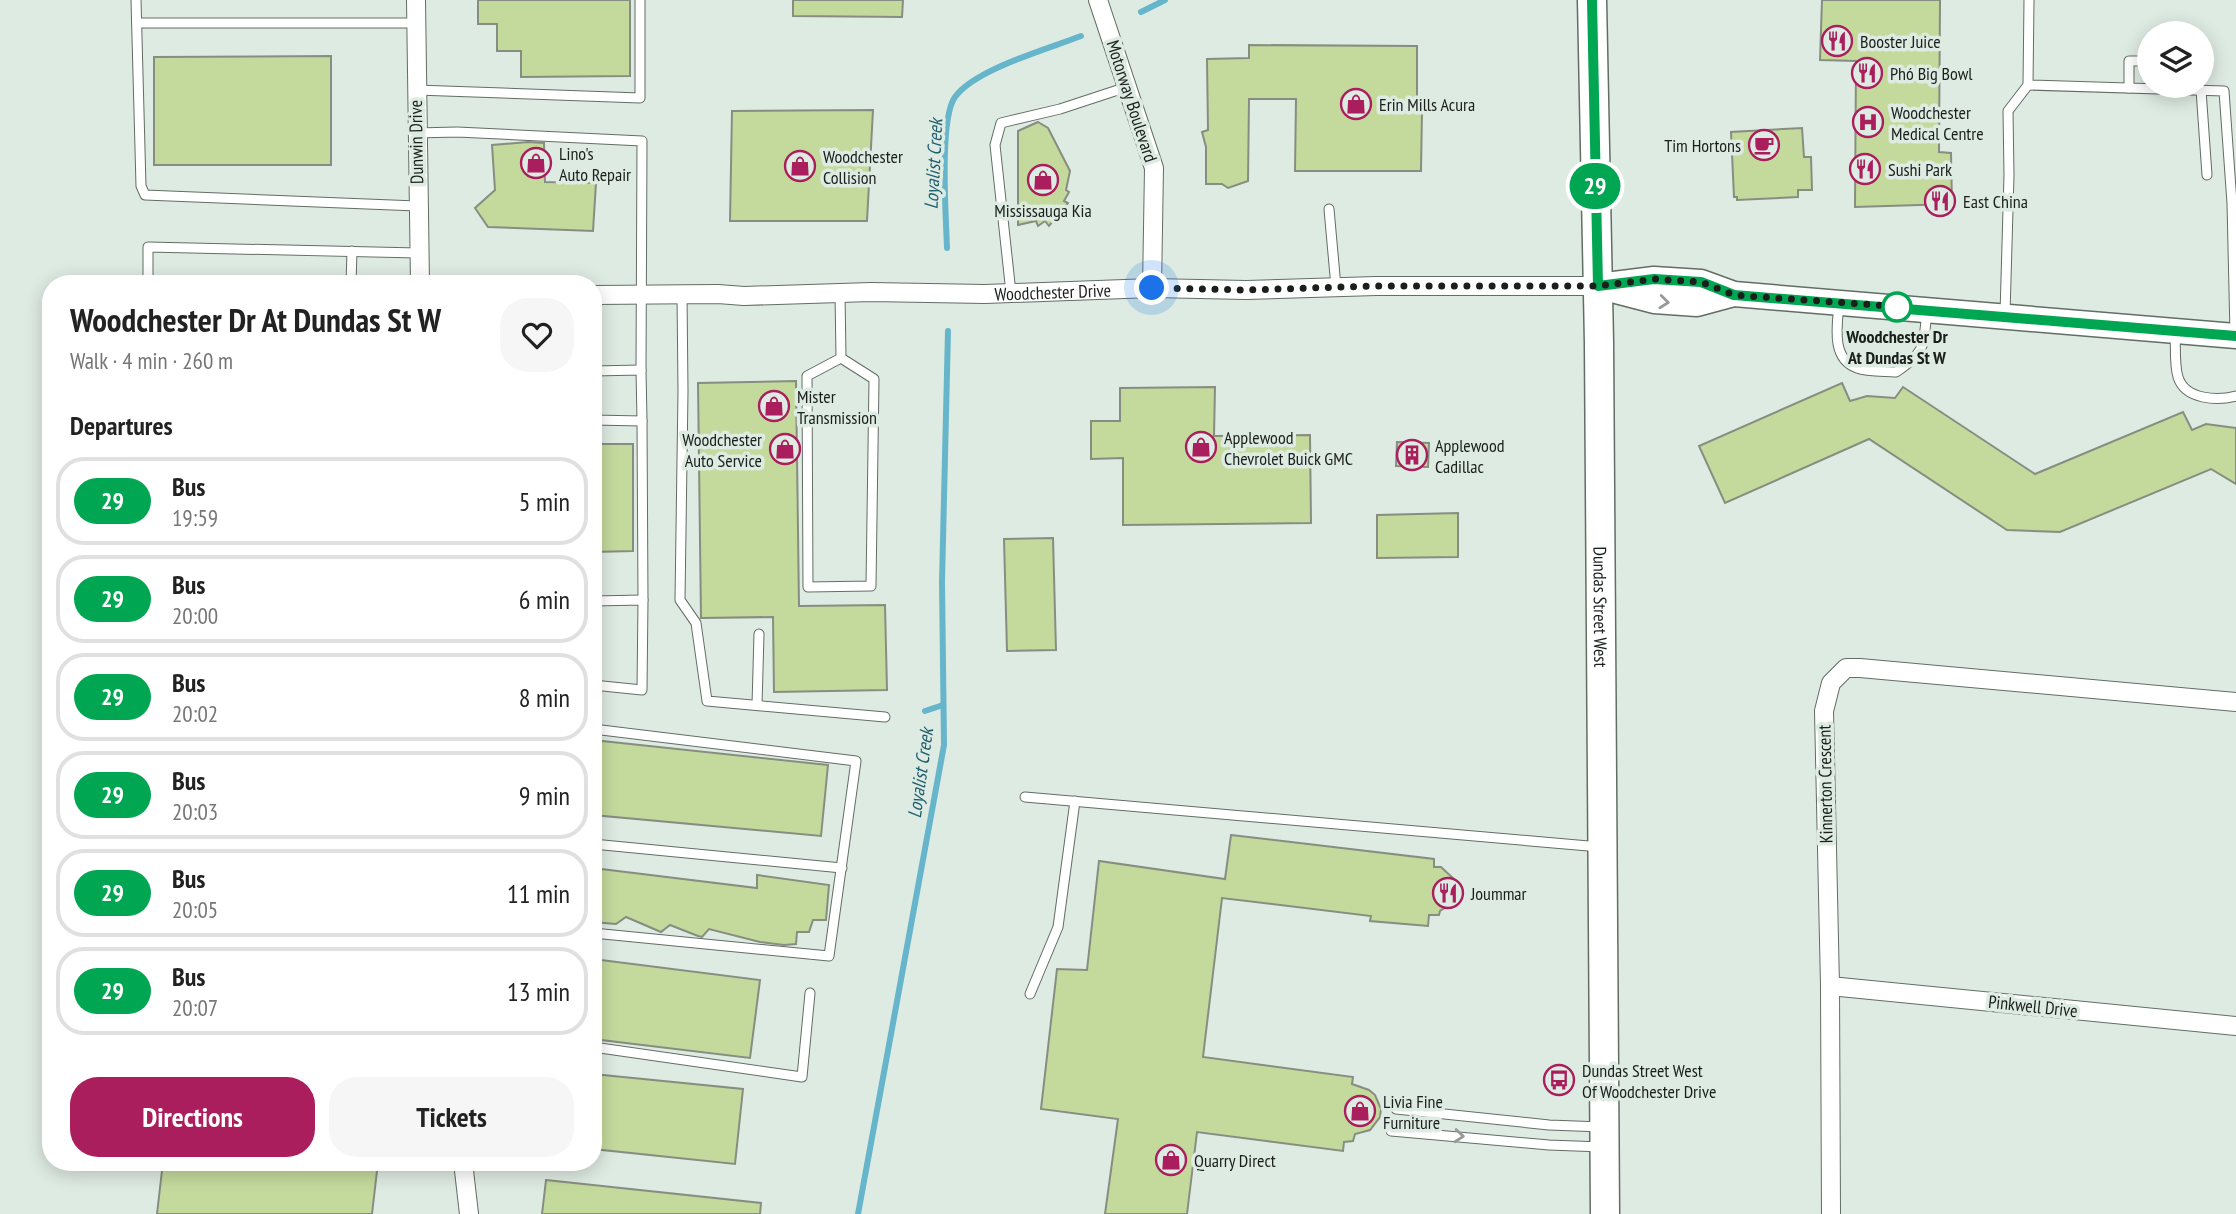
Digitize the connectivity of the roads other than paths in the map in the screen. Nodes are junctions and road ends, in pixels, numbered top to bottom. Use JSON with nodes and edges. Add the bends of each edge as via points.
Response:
{"nodes":[{"id":1,"x":136,"y":0,"type":"edge"},
{"id":2,"x":416,"y":0,"type":"edge"},
{"id":3,"x":640,"y":0,"type":"edge"},
{"id":4,"x":1098,"y":0,"type":"edge"},
{"id":5,"x":1592,"y":0,"type":"edge"},
{"id":6,"x":2029,"y":0,"type":"edge"},
{"id":7,"x":137,"y":23,"type":"junction"},
{"id":8,"x":416,"y":23,"type":"junction"},
{"id":9,"x":2137,"y":61,"type":"edge"},
{"id":10,"x":2028,"y":85,"type":"junction"},
{"id":11,"x":1128,"y":86,"type":"junction"},
{"id":12,"x":2129,"y":88,"type":"junction"},
{"id":13,"x":2137,"y":88,"type":"edge"},
{"id":14,"x":416,"y":90,"type":"junction"},
{"id":15,"x":2214,"y":91,"type":"edge"},
{"id":16,"x":2202,"y":98,"type":"edge"},
{"id":17,"x":416,"y":133,"type":"junction"},
{"id":18,"x":2207,"y":175,"type":"dead end"},
{"id":19,"x":417,"y":206,"type":"junction"},
{"id":20,"x":1329,"y":209,"type":"dead end"},
{"id":21,"x":352,"y":251,"type":"junction"},
{"id":22,"x":418,"y":253,"type":"junction"},
{"id":23,"x":148,"y":275,"type":"edge"},
{"id":24,"x":351,"y":275,"type":"edge"},
{"id":25,"x":419,"y":275,"type":"edge"},
{"id":26,"x":1598,"y":286,"type":"junction"},
{"id":27,"x":1336,"y":287,"type":"junction"},
{"id":28,"x":1152,"y":288,"type":"junction"},
{"id":29,"x":840,"y":293,"type":"junction"},
{"id":30,"x":1011,"y":293,"type":"junction"},
{"id":31,"x":682,"y":294,"type":"junction"},
{"id":32,"x":602,"y":295,"type":"edge"},
{"id":33,"x":642,"y":295,"type":"junction"},
{"id":34,"x":1839,"y":302,"type":"junction"},
{"id":35,"x":1927,"y":309,"type":"junction"},
{"id":36,"x":2005,"y":316,"type":"junction"},
{"id":37,"x":2175,"y":331,"type":"junction"},
{"id":38,"x":2235,"y":336,"type":"edge"},
{"id":39,"x":841,"y":358,"type":"junction"},
{"id":40,"x":642,"y":370,"type":"junction"},
{"id":41,"x":602,"y":371,"type":"edge"},
{"id":42,"x":2236,"y":396,"type":"edge"},
{"id":43,"x":602,"y":421,"type":"edge"},
{"id":44,"x":642,"y":421,"type":"junction"},
{"id":45,"x":643,"y":600,"type":"junction"},
{"id":46,"x":602,"y":601,"type":"edge"},
{"id":47,"x":759,"y":634,"type":"dead end"},
{"id":48,"x":602,"y":685,"type":"edge"},
{"id":49,"x":2236,"y":702,"type":"edge"},
{"id":50,"x":757,"y":705,"type":"junction"},
{"id":51,"x":885,"y":717,"type":"dead end"},
{"id":52,"x":602,"y":730,"type":"edge"},
{"id":53,"x":1025,"y":797,"type":"dead end"},
{"id":54,"x":1074,"y":801,"type":"junction"},
{"id":55,"x":602,"y":845,"type":"edge"},
{"id":56,"x":1602,"y":847,"type":"junction"},
{"id":57,"x":842,"y":868,"type":"junction"},
{"id":58,"x":602,"y":934,"type":"edge"},
{"id":59,"x":1830,"y":986,"type":"junction"},
{"id":60,"x":810,"y":993,"type":"dead end"},
{"id":61,"x":1030,"y":994,"type":"dead end"},
{"id":62,"x":2236,"y":1026,"type":"edge"},
{"id":63,"x":602,"y":1049,"type":"edge"},
{"id":64,"x":1396,"y":1109,"type":"dead end"},
{"id":65,"x":1391,"y":1131,"type":"dead end"},
{"id":66,"x":1604,"y":1137,"type":"junction"},
{"id":67,"x":464,"y":1171,"type":"edge"},
{"id":68,"x":469,"y":1214,"type":"edge"},
{"id":69,"x":1605,"y":1214,"type":"edge"},
{"id":70,"x":1831,"y":1214,"type":"edge"}],
"edges":[{"from":1,"to":7,"type":"lane"},
{"from":2,"to":8,"type":"street","name":"Dunwin Drive"},
{"from":3,"to":14,"type":"lane","via":[[640,98]]},
{"from":4,"to":11,"type":"street","name":"Motorway Boulevard"},
{"from":5,"to":26,"type":"main road","name":"Dundas Street West"},
{"from":6,"to":10,"type":"lane"},
{"from":7,"to":8,"type":"lane"},
{"from":7,"to":19,"type":"lane","via":[[141,186],[145,195]]},
{"from":8,"to":14,"type":"street","name":"Dunwin Drive"},
{"from":9,"to":12,"type":"lane","via":[[2129,61]]},
{"from":10,"to":12,"type":"lane"},
{"from":10,"to":36,"type":"lane","via":[[2008,111]]},
{"from":11,"to":28,"type":"street","name":"Motorway Boulevard","via":[[1154,168]]},
{"from":11,"to":30,"type":"lane","via":[[1060,109],[1001,122],[995,145]]},
{"from":12,"to":13,"type":"lane"},
{"from":14,"to":17,"type":"street","name":"Dunwin Drive"},
{"from":15,"to":38,"type":"lane","via":[[2224,91]]},
{"from":16,"to":18,"type":"lane"},
{"from":17,"to":19,"type":"street","name":"Dunwin Drive"},
{"from":17,"to":33,"type":"lane","via":[[642,141]]},
{"from":19,"to":22,"type":"street","name":"Dunwin Drive"},
{"from":20,"to":27,"type":"lane"},
{"from":21,"to":22,"type":"lane"},
{"from":21,"to":23,"type":"lane","via":[[148,247]]},
{"from":21,"to":24,"type":"lane"},
{"from":22,"to":25,"type":"street","name":"Dunwin Drive"},
{"from":26,"to":27,"type":"street","name":"Woodchester Drive"},
{"from":26,"to":34,"type":"street","name":"Woodchester Drive","via":[[1666,279],[1701,282],[1734,295]]},
{"from":26,"to":56,"type":"main road","name":"Dundas Street West"},
{"from":27,"to":28,"type":"street","name":"Woodchester Drive"},
{"from":28,"to":30,"type":"street","name":"Woodchester Drive"},
{"from":29,"to":30,"type":"street","name":"Woodchester Drive"},
{"from":29,"to":31,"type":"street","name":"Woodchester Drive"},
{"from":29,"to":39,"type":"lane"},
{"from":31,"to":33,"type":"street","name":"Woodchester Drive"},
{"from":31,"to":50,"type":"lane","via":[[680,600],[696,623],[707,701]]},
{"from":32,"to":33,"type":"street","name":"Woodchester Drive"},
{"from":33,"to":40,"type":"lane"},
{"from":34,"to":35,"type":"street","name":"Woodchester Drive"},
{"from":34,"to":35,"type":"lane","via":[[1836,331],[1843,357],[1856,368],[1896,372],[1916,359],[1922,349]]},
{"from":35,"to":36,"type":"street","name":"Woodchester Drive"},
{"from":36,"to":37,"type":"street","name":"Woodchester Drive"},
{"from":37,"to":38,"type":"street","name":"Woodchester Drive"},
{"from":37,"to":42,"type":"lane","via":[[2178,379],[2186,389],[2209,400]]},
{"from":39,"to":39,"type":"lane","via":[[874,379],[871,586],[808,587],[807,376]]},
{"from":40,"to":41,"type":"lane"},
{"from":40,"to":44,"type":"lane"},
{"from":43,"to":44,"type":"lane"},
{"from":44,"to":45,"type":"lane"},
{"from":45,"to":46,"type":"lane"},
{"from":45,"to":48,"type":"lane","via":[[642,690]]},
{"from":47,"to":50,"type":"lane"},
{"from":49,"to":59,"type":"street","name":"Kinnerton Crescent","via":[[1846,668],[1831,683],[1824,711]]},
{"from":50,"to":51,"type":"lane"},
{"from":52,"to":57,"type":"lane","via":[[856,761]]},
{"from":53,"to":54,"type":"lane"},
{"from":54,"to":56,"type":"lane"},
{"from":54,"to":61,"type":"lane","via":[[1058,927]]},
{"from":55,"to":57,"type":"lane"},
{"from":56,"to":66,"type":"main road","name":"Dundas Street West"},
{"from":57,"to":58,"type":"lane","via":[[829,956]]},
{"from":59,"to":62,"type":"street","name":"Pinkwell Drive"},
{"from":59,"to":70,"type":"street","name":"Kinnerton Crescent"},
{"from":60,"to":63,"type":"lane","via":[[802,1077]]},
{"from":64,"to":66,"type":"lane","via":[[1549,1125]]},
{"from":65,"to":66,"type":"lane","one_way":true,"via":[[1546,1144]]},
{"from":66,"to":69,"type":"main road","name":"Dundas Street West"},
{"from":67,"to":68,"type":"street"}]}
